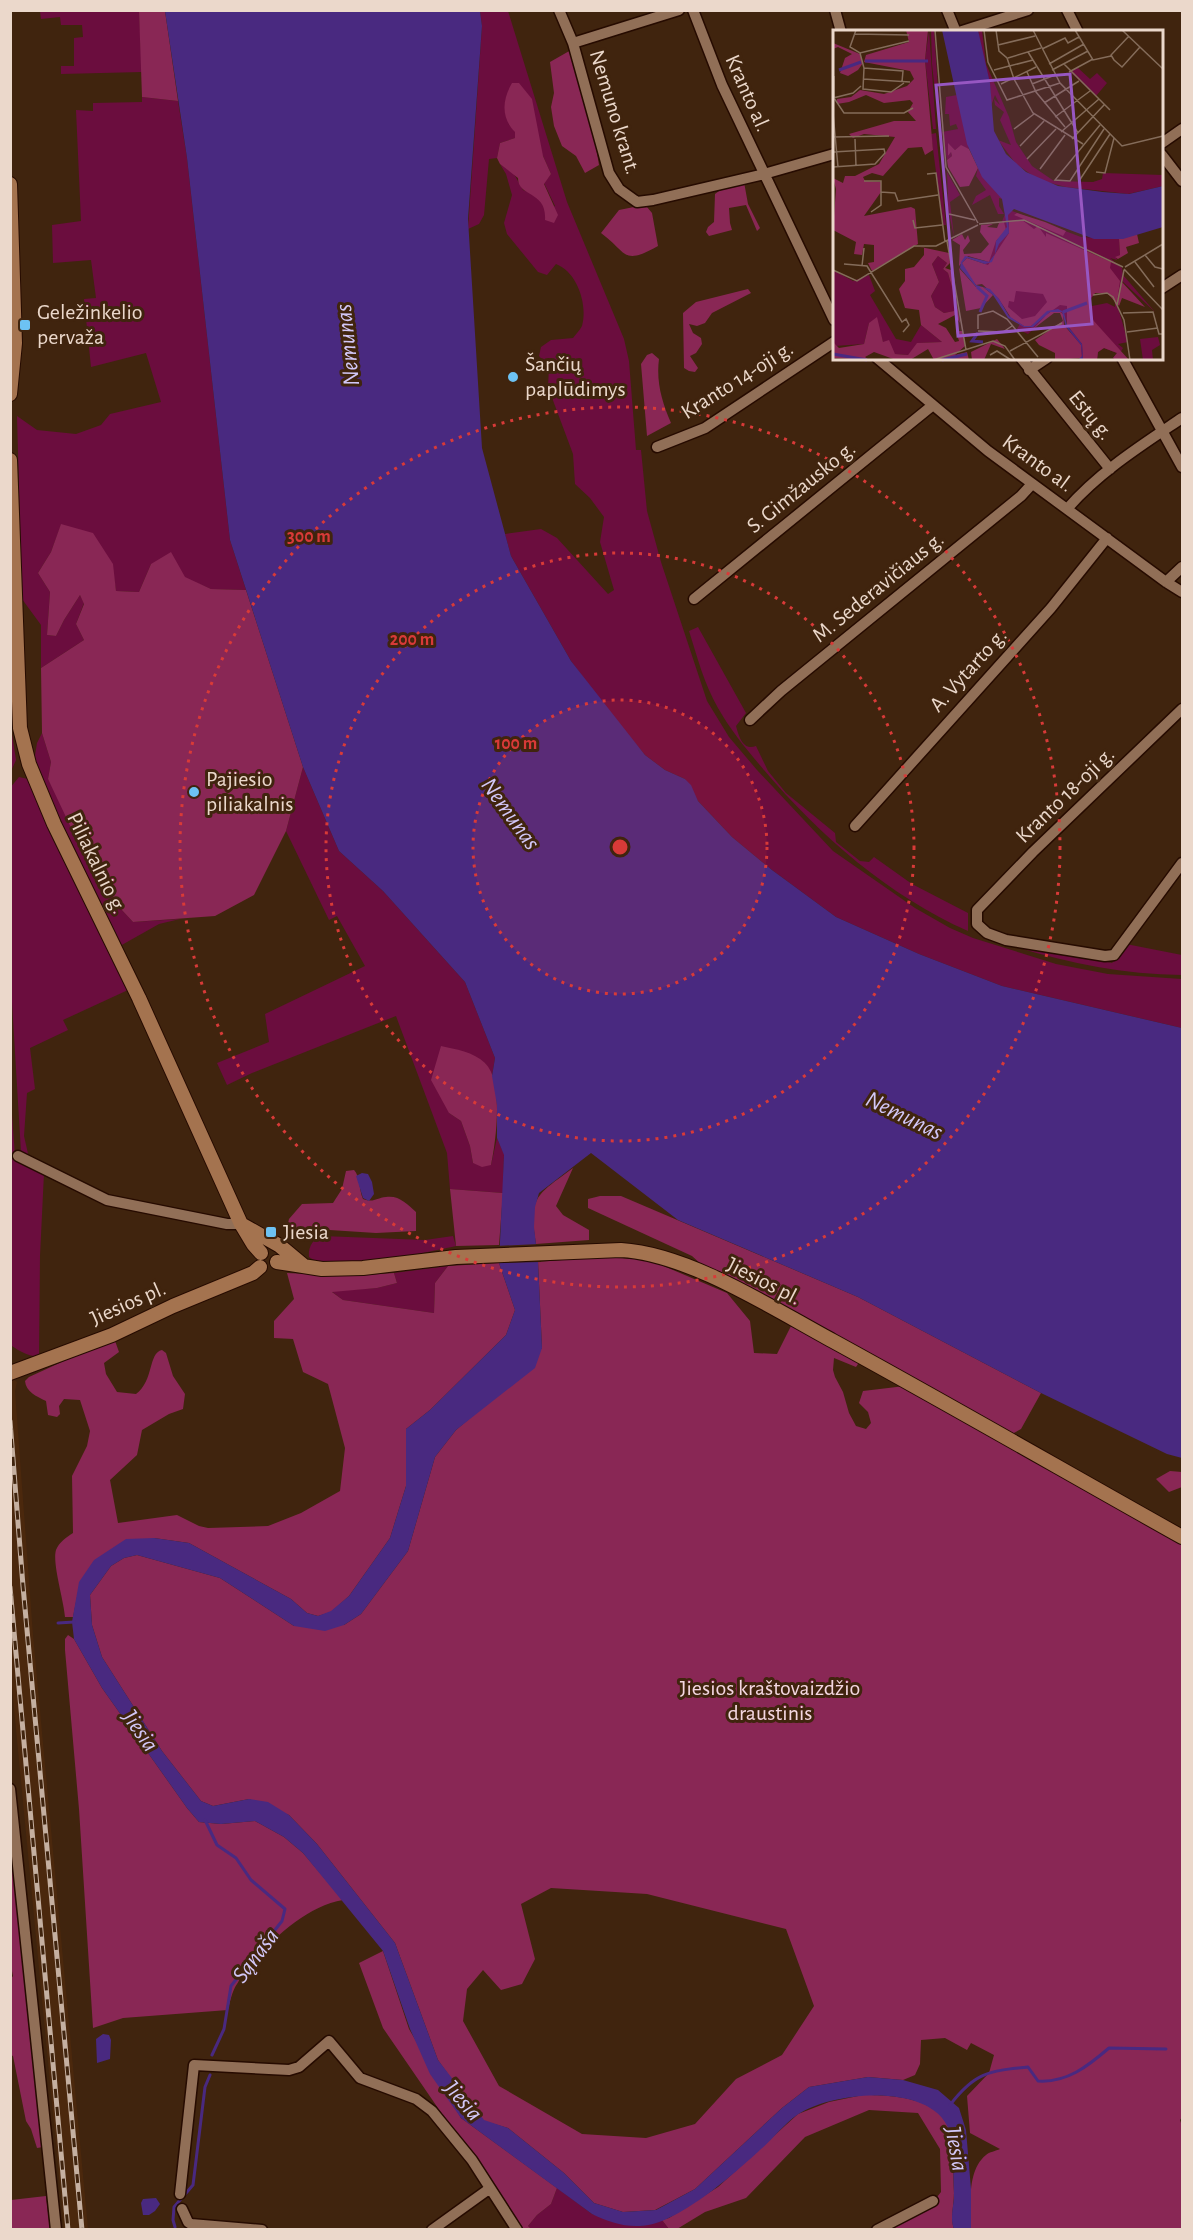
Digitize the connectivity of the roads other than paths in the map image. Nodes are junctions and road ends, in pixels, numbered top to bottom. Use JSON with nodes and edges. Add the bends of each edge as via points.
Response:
{"nodes":[{"id":1,"x":559,"y":10,"type":"edge"},
{"id":2,"x":679,"y":10,"type":"edge"},
{"id":3,"x":693,"y":10,"type":"edge"},
{"id":4,"x":835,"y":10,"type":"edge"},
{"id":5,"x":946,"y":10,"type":"edge"},
{"id":6,"x":1028,"y":10,"type":"edge"},
{"id":7,"x":1067,"y":10,"type":"edge"},
{"id":8,"x":840,"y":30,"type":"edge"},
{"id":9,"x":957,"y":30,"type":"edge"},
{"id":10,"x":964,"y":30,"type":"edge"},
{"id":11,"x":1077,"y":30,"type":"edge"},
{"id":12,"x":573,"y":43,"type":"junction"},
{"id":13,"x":1182,"y":129,"type":"edge"},
{"id":14,"x":1163,"y":142,"type":"edge"},
{"id":15,"x":833,"y":154,"type":"edge"},
{"id":16,"x":1163,"y":157,"type":"edge"},
{"id":17,"x":764,"y":174,"type":"junction"},
{"id":18,"x":1182,"y":181,"type":"edge"},
{"id":19,"x":10,"y":184,"type":"edge"},
{"id":20,"x":1182,"y":275,"type":"edge"},
{"id":21,"x":1163,"y":287,"type":"edge"},
{"id":22,"x":833,"y":317,"type":"edge"},
{"id":23,"x":833,"y":343,"type":"edge"},
{"id":24,"x":879,"y":360,"type":"edge"},
{"id":25,"x":1022,"y":360,"type":"edge"},
{"id":26,"x":1044,"y":360,"type":"edge"},
{"id":27,"x":1123,"y":360,"type":"edge"},
{"id":28,"x":1029,"y":370,"type":"junction"},
{"id":29,"x":10,"y":394,"type":"edge"},
{"id":30,"x":933,"y":405,"type":"junction"},
{"id":31,"x":1182,"y":418,"type":"edge"},
{"id":32,"x":1162,"y":432,"type":"junction"},
{"id":33,"x":657,"y":447,"type":"dead end"},
{"id":34,"x":10,"y":460,"type":"edge"},
{"id":35,"x":1182,"y":467,"type":"edge"},
{"id":36,"x":1110,"y":469,"type":"junction"},
{"id":37,"x":1032,"y":484,"type":"junction"},
{"id":38,"x":1067,"y":509,"type":"junction"},
{"id":39,"x":1107,"y":538,"type":"junction"},
{"id":40,"x":1182,"y":567,"type":"edge"},
{"id":41,"x":1166,"y":582,"type":"junction"},
{"id":42,"x":1182,"y":591,"type":"edge"},
{"id":43,"x":694,"y":599,"type":"dead end"},
{"id":44,"x":1182,"y":709,"type":"edge"},
{"id":45,"x":750,"y":720,"type":"dead end"},
{"id":46,"x":855,"y":826,"type":"dead end"},
{"id":47,"x":1182,"y":863,"type":"edge"},
{"id":48,"x":18,"y":1156,"type":"dead end"},
{"id":49,"x":241,"y":1224,"type":"junction"},
{"id":50,"x":261,"y":1260,"type":"junction"},
{"id":51,"x":304,"y":1266,"type":"junction"},
{"id":52,"x":10,"y":1373,"type":"edge"},
{"id":53,"x":1182,"y":1537,"type":"edge"},
{"id":54,"x":10,"y":1789,"type":"edge"},
{"id":55,"x":489,"y":2189,"type":"junction"},
{"id":56,"x":180,"y":2193,"type":"dead end"},
{"id":57,"x":933,"y":2201,"type":"dead end"},
{"id":58,"x":182,"y":2209,"type":"dead end"},
{"id":59,"x":56,"y":2229,"type":"edge"},
{"id":60,"x":262,"y":2229,"type":"edge"},
{"id":61,"x":432,"y":2229,"type":"edge"},
{"id":62,"x":517,"y":2229,"type":"edge"},
{"id":63,"x":877,"y":2229,"type":"edge"}],
"edges":[{"from":1,"to":12,"type":"street","name":"Nemuno krant."},
{"from":2,"to":12,"type":"street"},
{"from":3,"to":17,"type":"street","name":"Kranto al.","via":[[722,85]]},
{"from":4,"to":8,"type":"street"},
{"from":5,"to":9,"type":"street"},
{"from":6,"to":10,"type":"street"},
{"from":7,"to":11,"type":"street"},
{"from":12,"to":17,"type":"street","name":"Nemuno krant.","via":[[609,173],[620,189],[637,202]]},
{"from":13,"to":14,"type":"street"},
{"from":15,"to":17,"type":"street"},
{"from":16,"to":18,"type":"street"},
{"from":17,"to":22,"type":"street","name":"Kranto al."},
{"from":19,"to":29,"type":"main road","via":[[15,343]]},
{"from":20,"to":21,"type":"street"},
{"from":23,"to":33,"type":"street","name":"Kranto 14-oji g.","via":[[705,428]]},
{"from":24,"to":30,"type":"street","name":"Kranto al."},
{"from":25,"to":28,"type":"street","name":"Estų g."},
{"from":26,"to":28,"type":"street"},
{"from":27,"to":32,"type":"street"},
{"from":28,"to":36,"type":"street","name":"Estų g."},
{"from":30,"to":37,"type":"street","name":"Kranto al."},
{"from":30,"to":43,"type":"street","name":"S. Gimžausko g."},
{"from":31,"to":32,"type":"street"},
{"from":32,"to":35,"type":"street"},
{"from":32,"to":36,"type":"street"},
{"from":34,"to":49,"type":"main road","name":"Piliakalnio g.","via":[[18,691],[24,749],[54,824],[139,998]]},
{"from":36,"to":38,"type":"street"},
{"from":37,"to":38,"type":"street","name":"Kranto al."},
{"from":37,"to":45,"type":"street","name":"M. Sederavičiaus g."},
{"from":38,"to":39,"type":"street","name":"Kranto al."},
{"from":39,"to":41,"type":"street","name":"Kranto al."},
{"from":39,"to":46,"type":"street","name":"A. Vytarto g.","via":[[1051,608]]},
{"from":40,"to":41,"type":"street"},
{"from":41,"to":42,"type":"street","name":"Kranto al."},
{"from":44,"to":47,"type":"street","name":"Kranto 18-oji g.","via":[[977,910],[977,924],[987,933],[1006,940],[1114,955]]},
{"from":48,"to":49,"type":"street","via":[[107,1200]]},
{"from":49,"to":50,"type":"main road","name":"Piliakalnio g."},
{"from":49,"to":51,"type":"main road","via":[[280,1246]]},
{"from":50,"to":51,"type":"main road","name":"Jiesios pl.","via":[[266,1270],[277,1262]]},
{"from":50,"to":52,"type":"main road","name":"Jiesios pl.","via":[[253,1273],[112,1335]]},
{"from":51,"to":53,"type":"main road","name":"Jiesios pl.","via":[[363,1268],[489,1255],[621,1250],[661,1256],[697,1270],[846,1348]]},
{"from":54,"to":59,"type":"street"},
{"from":55,"to":56,"type":"street","via":[[472,2160],[432,2111],[417,2098],[360,2078],[328,2041],[295,2069],[194,2065]]},
{"from":55,"to":61,"type":"street"},
{"from":55,"to":62,"type":"street"},
{"from":57,"to":63,"type":"street"},
{"from":58,"to":60,"type":"street","via":[[191,2224]]}]}
